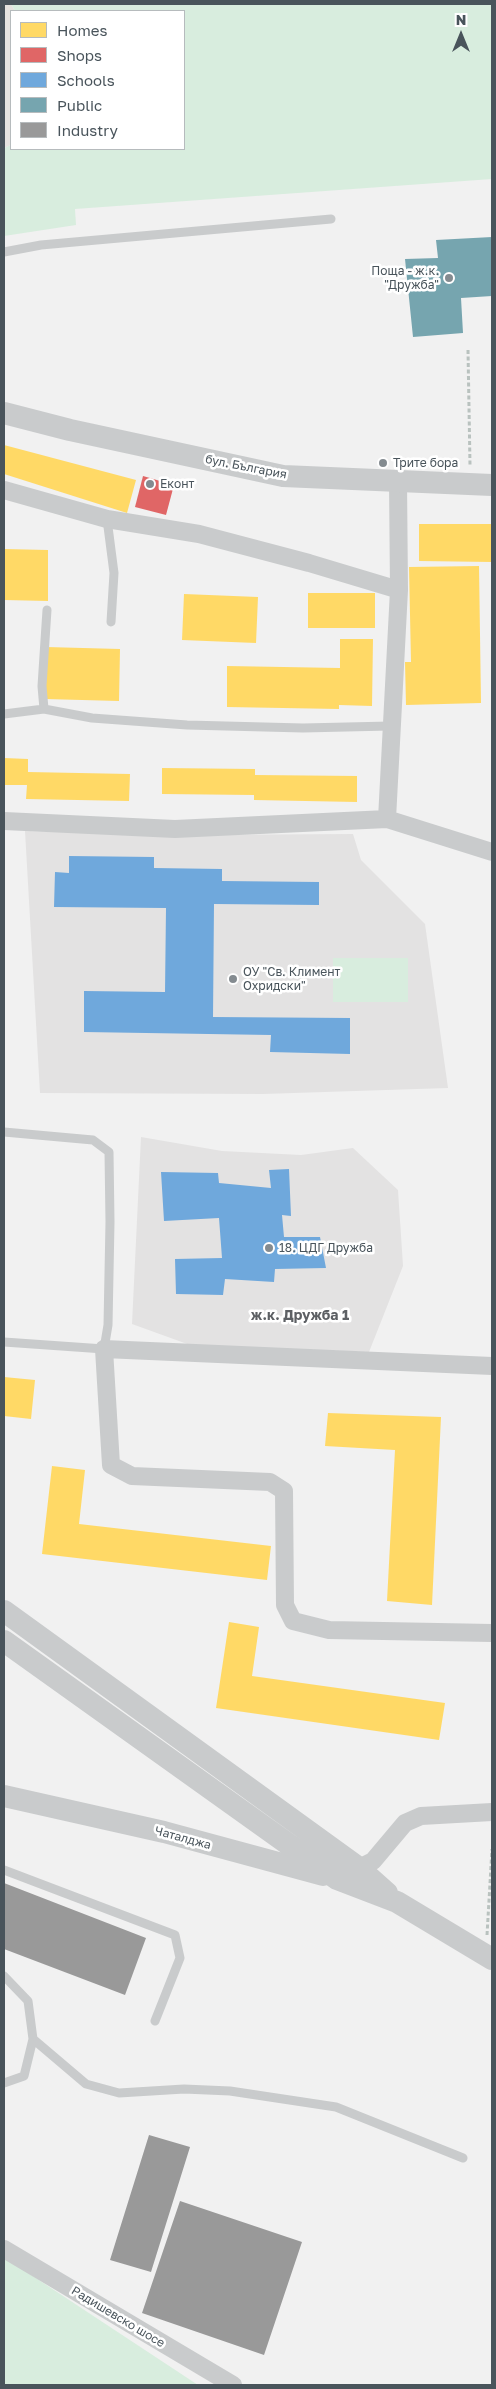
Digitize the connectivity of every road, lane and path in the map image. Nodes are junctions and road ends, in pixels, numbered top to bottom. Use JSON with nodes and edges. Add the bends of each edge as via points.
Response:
{"nodes":[{"id":1,"x":331,"y":220,"type":"dead end"},
{"id":2,"x":4,"y":252,"type":"edge"},
{"id":3,"x":468,"y":350,"type":"dead end"},
{"id":4,"x":4,"y":413,"type":"edge"},
{"id":5,"x":398,"y":481,"type":"junction"},
{"id":6,"x":481,"y":484,"type":"edge"},
{"id":7,"x":4,"y":490,"type":"edge"},
{"id":8,"x":107,"y":519,"type":"junction"},
{"id":9,"x":399,"y":590,"type":"junction"},
{"id":10,"x":47,"y":610,"type":"dead end"},
{"id":11,"x":111,"y":622,"type":"dead end"},
{"id":12,"x":44,"y":710,"type":"junction"},
{"id":13,"x":4,"y":714,"type":"edge"},
{"id":14,"x":390,"y":726,"type":"junction"},
{"id":15,"x":387,"y":819,"type":"junction"},
{"id":16,"x":4,"y":821,"type":"edge"},
{"id":17,"x":492,"y":852,"type":"edge"},
{"id":18,"x":4,"y":1132,"type":"edge"},
{"id":19,"x":4,"y":1342,"type":"edge"},
{"id":20,"x":104,"y":1349,"type":"junction"},
{"id":21,"x":492,"y":1366,"type":"edge"},
{"id":22,"x":4,"y":1611,"type":"edge"},
{"id":23,"x":492,"y":1633,"type":"edge"},
{"id":24,"x":4,"y":1641,"type":"edge"},
{"id":25,"x":4,"y":1796,"type":"edge"},
{"id":26,"x":492,"y":1812,"type":"edge"},
{"id":27,"x":492,"y":1848,"type":"edge"},
{"id":28,"x":359,"y":1868,"type":"junction"},
{"id":29,"x":4,"y":1870,"type":"edge"},
{"id":30,"x":337,"y":1879,"type":"junction"},
{"id":31,"x":397,"y":1902,"type":"junction"},
{"id":32,"x":489,"y":1957,"type":"edge"},
{"id":33,"x":4,"y":1976,"type":"edge"},
{"id":34,"x":155,"y":2021,"type":"dead end"},
{"id":35,"x":33,"y":2039,"type":"junction"},
{"id":36,"x":4,"y":2083,"type":"edge"},
{"id":37,"x":463,"y":2158,"type":"dead end"},
{"id":38,"x":4,"y":2249,"type":"edge"},
{"id":39,"x":233,"y":2385,"type":"edge"}],
"edges":[{"from":1,"to":2,"type":"lane","via":[[41,245]]},
{"from":3,"to":6,"type":"path"},
{"from":4,"to":5,"type":"street","name":"бул. България","via":[[283,476]]},
{"from":5,"to":6,"type":"street","name":"бул. България"},
{"from":5,"to":9,"type":"street"},
{"from":7,"to":8,"type":"street"},
{"from":8,"to":9,"type":"street","via":[[199,534]]},
{"from":8,"to":11,"type":"lane","via":[[114,573]]},
{"from":9,"to":14,"type":"street"},
{"from":10,"to":12,"type":"lane","via":[[42,686]]},
{"from":12,"to":13,"type":"lane"},
{"from":12,"to":14,"type":"lane","via":[[92,718],[187,725]]},
{"from":14,"to":15,"type":"street"},
{"from":15,"to":16,"type":"street","via":[[175,829]]},
{"from":15,"to":17,"type":"street"},
{"from":18,"to":20,"type":"lane","via":[[93,1140],[109,1152],[108,1325]]},
{"from":19,"to":20,"type":"lane"},
{"from":20,"to":21,"type":"street"},
{"from":20,"to":23,"type":"street","via":[[111,1465],[132,1476],[270,1482],[284,1492],[285,1605],[293,1621],[329,1630]]},
{"from":22,"to":28,"type":"street"},
{"from":24,"to":30,"type":"street"},
{"from":25,"to":30,"type":"street","name":"Чаталджа","via":[[164,1832]]},
{"from":26,"to":28,"type":"street","via":[[421,1816],[405,1823],[373,1861]]},
{"from":27,"to":32,"type":"path"},
{"from":28,"to":30,"type":"street"},
{"from":28,"to":31,"type":"street"},
{"from":29,"to":34,"type":"lane","via":[[175,1935],[180,1958]]},
{"from":30,"to":31,"type":"street"},
{"from":31,"to":32,"type":"street"},
{"from":33,"to":35,"type":"lane","via":[[28,2000]]},
{"from":35,"to":36,"type":"lane","via":[[24,2076]]},
{"from":35,"to":37,"type":"lane","via":[[86,2084],[119,2093],[230,2090],[336,2107]]},
{"from":38,"to":39,"type":"street","name":"Радишевско шосе"}]}
